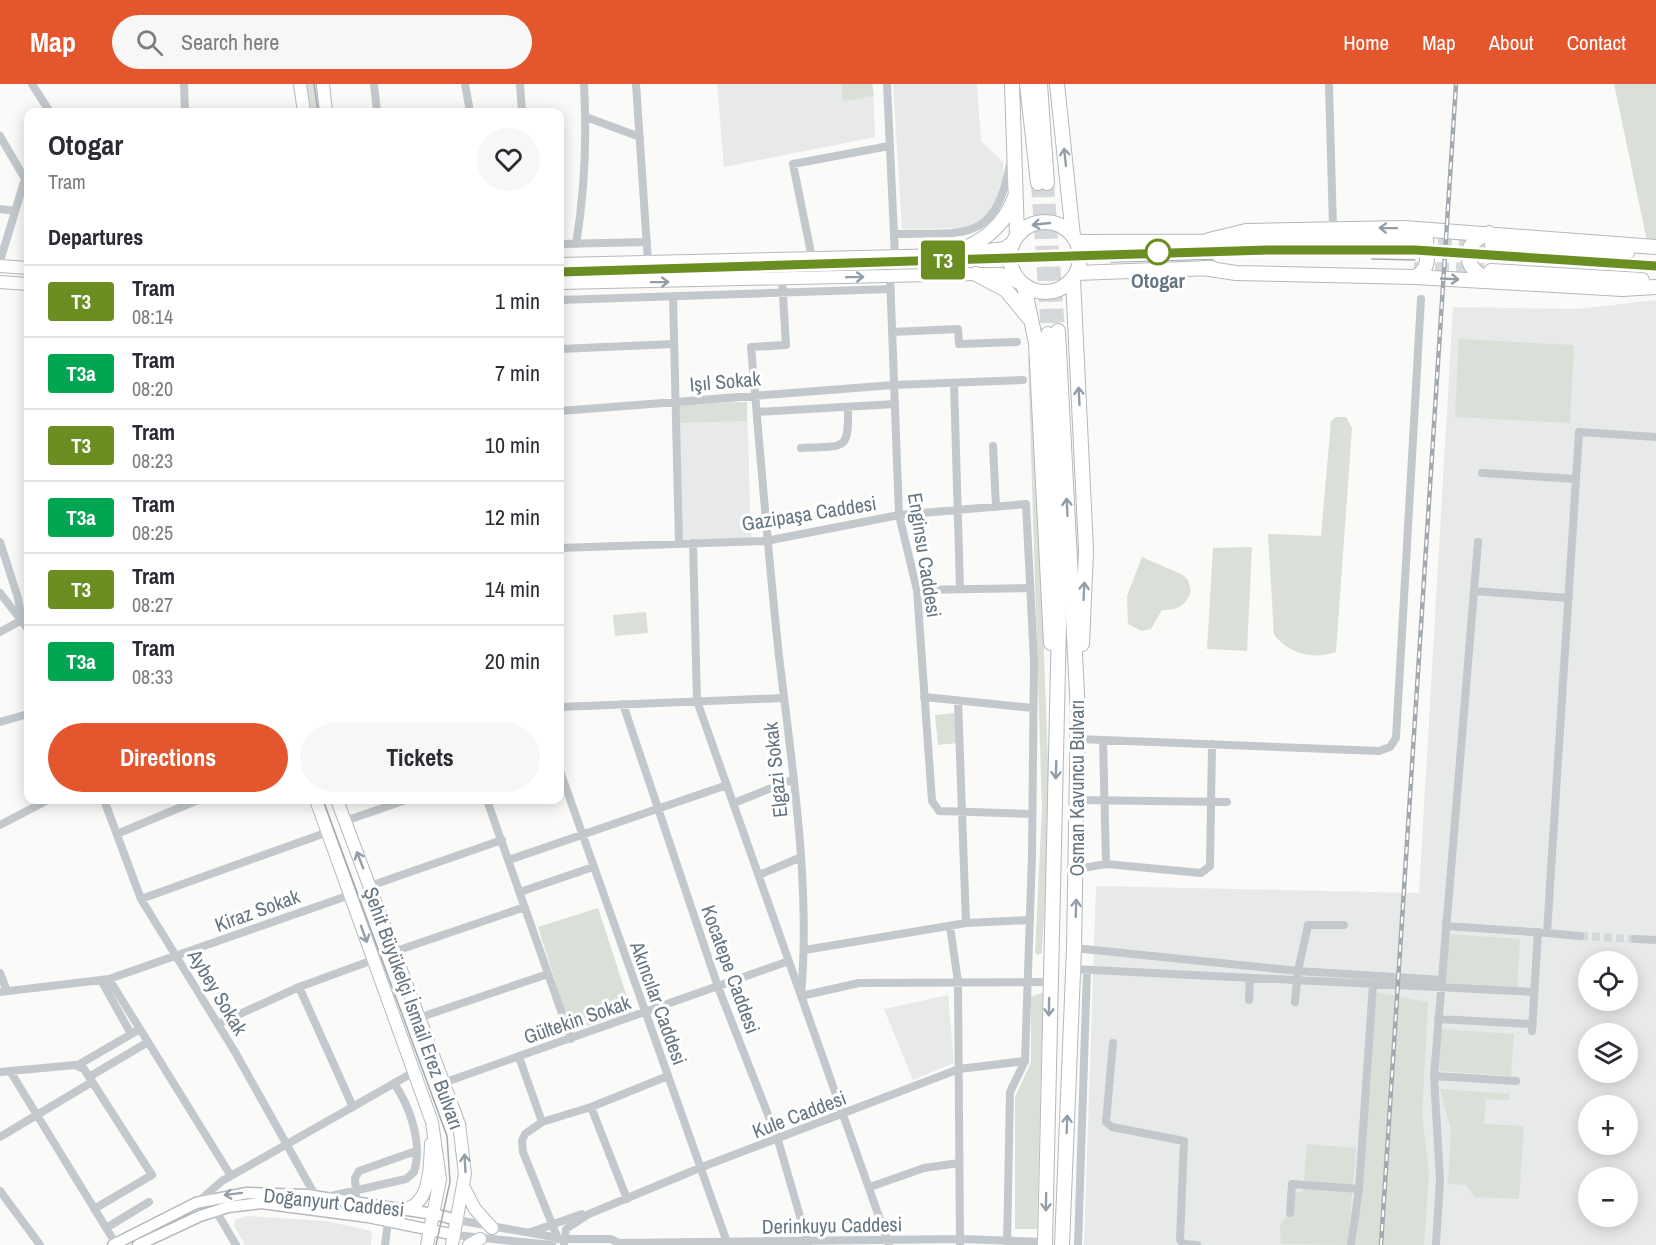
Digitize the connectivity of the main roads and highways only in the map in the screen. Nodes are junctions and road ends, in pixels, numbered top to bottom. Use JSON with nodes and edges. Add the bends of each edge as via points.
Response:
{"nodes":[{"id":1,"x":300,"y":84,"type":"edge"},
{"id":2,"x":322,"y":84,"type":"edge"},
{"id":3,"x":1012,"y":84,"type":"edge"},
{"id":4,"x":1028,"y":84,"type":"edge"},
{"id":5,"x":1040,"y":84,"type":"edge"},
{"id":6,"x":1057,"y":84,"type":"edge"},
{"id":7,"x":303,"y":108,"type":"edge"},
{"id":8,"x":325,"y":108,"type":"edge"},
{"id":9,"x":1017,"y":192,"type":"junction"},
{"id":10,"x":1415,"y":235,"type":"junction"},
{"id":11,"x":1015,"y":239,"type":"junction"},
{"id":12,"x":1075,"y":239,"type":"junction"},
{"id":13,"x":1491,"y":239,"type":"junction"},
{"id":14,"x":1209,"y":240,"type":"junction"},
{"id":15,"x":1656,"y":247,"type":"edge"},
{"id":16,"x":948,"y":255,"type":"junction"},
{"id":17,"x":1656,"y":255,"type":"edge"},
{"id":18,"x":564,"y":264,"type":"edge"},
{"id":19,"x":0,"y":266,"type":"edge"},
{"id":20,"x":24,"y":268,"type":"edge"},
{"id":21,"x":1415,"y":273,"type":"junction"},
{"id":22,"x":976,"y":274,"type":"junction"},
{"id":23,"x":1075,"y":276,"type":"junction"},
{"id":24,"x":1490,"y":276,"type":"junction"},
{"id":25,"x":1656,"y":281,"type":"edge"},
{"id":26,"x":0,"y":282,"type":"edge"},
{"id":27,"x":564,"y":283,"type":"edge"},
{"id":28,"x":24,"y":284,"type":"edge"},
{"id":29,"x":1023,"y":285,"type":"junction"},
{"id":30,"x":1656,"y":287,"type":"edge"},
{"id":31,"x":1047,"y":332,"type":"junction"},
{"id":32,"x":1078,"y":712,"type":"junction"},
{"id":33,"x":318,"y":804,"type":"edge"},
{"id":34,"x":339,"y":804,"type":"edge"},
{"id":35,"x":432,"y":1122,"type":"junction"},
{"id":36,"x":463,"y":1186,"type":"junction"},
{"id":37,"x":404,"y":1209,"type":"road end"},
{"id":38,"x":492,"y":1228,"type":"road end"},
{"id":39,"x":453,"y":1240,"type":"edge"},
{"id":40,"x":1045,"y":1243,"type":"edge"},
{"id":41,"x":427,"y":1245,"type":"edge"},
{"id":42,"x":1062,"y":1245,"type":"edge"}],
"edges":[{"from":1,"to":7,"type":"main road"},
{"from":2,"to":8,"type":"main road"},
{"from":3,"to":9,"type":"highway"},
{"from":4,"to":5,"type":"highway","via":[[1042,183]]},
{"from":12,"to":6,"type":"highway","one_way":true},
{"from":9,"to":11,"type":"highway"},
{"from":9,"to":16,"type":"highway","via":[[992,233]]},
{"from":10,"to":13,"type":"highway"},
{"from":10,"to":14,"type":"highway"},
{"from":10,"to":14,"type":"highway","one_way":true,"via":[[1333,227],[1246,231]]},
{"from":10,"to":21,"type":"highway","via":[[1426,239],[1428,264],[1423,273]]},
{"from":12,"to":11,"type":"highway","one_way":true,"via":[[1058,224],[1045,222],[1026,227]]},
{"from":11,"to":16,"type":"main road","via":[[1004,248]]},
{"from":11,"to":29,"type":"highway","via":[[1010,264]]},
{"from":12,"to":14,"type":"highway","via":[[1128,244]]},
{"from":12,"to":23,"type":"highway","via":[[1081,262]]},
{"from":13,"to":15,"type":"highway"},
{"from":13,"to":17,"type":"highway"},
{"from":13,"to":24,"type":"highway","via":[[1476,238],[1468,258],[1477,274]]},
{"from":16,"to":18,"type":"main road"},
{"from":19,"to":20,"type":"main road"},
{"from":21,"to":23,"type":"highway","via":[[1273,266]]},
{"from":21,"to":24,"type":"highway","one_way":true},
{"from":27,"to":22,"type":"main road","one_way":true,"via":[[782,279],[890,283]]},
{"from":22,"to":29,"type":"main road","via":[[1001,274]]},
{"from":22,"to":31,"type":"highway","via":[[1011,295]]},
{"from":23,"to":29,"type":"highway","via":[[1064,288],[1051,292],[1038,292]]},
{"from":32,"to":23,"type":"highway","one_way":true,"via":[[1086,550]]},
{"from":24,"to":25,"type":"highway"},
{"from":24,"to":30,"type":"highway","via":[[1622,289]]},
{"from":26,"to":28,"type":"main road"},
{"from":29,"to":31,"type":"highway"},
{"from":32,"to":31,"type":"highway","name":"Osman Kavuncu Bulvarı","one_way":true},
{"from":31,"to":40,"type":"highway","name":"Osman Kavuncu Bulvarı","one_way":true,"via":[[1049,630],[1058,711]]},
{"from":42,"to":32,"type":"highway","name":"Osman Kavuncu Bulvarı","one_way":true,"via":[[1080,969],[1074,948]]},
{"from":33,"to":35,"type":"main road","name":"Şehit Büyükelçi İsmail Erez Bulvarı","one_way":true},
{"from":36,"to":34,"type":"main road","name":"Şehit Büyükelçi İsmail Erez Bulvarı","one_way":true,"via":[[462,1137]]},
{"from":35,"to":37,"type":"main road","via":[[430,1166],[422,1198]]},
{"from":35,"to":41,"type":"main road","name":"Şehit Büyükelçi İsmail Erez Bulvarı","via":[[440,1179]]},
{"from":36,"to":38,"type":"main road","via":[[475,1209]]},
{"from":36,"to":39,"type":"main road","name":"Şehit Büyükelçi İsmail Erez Bulvarı"}]}
